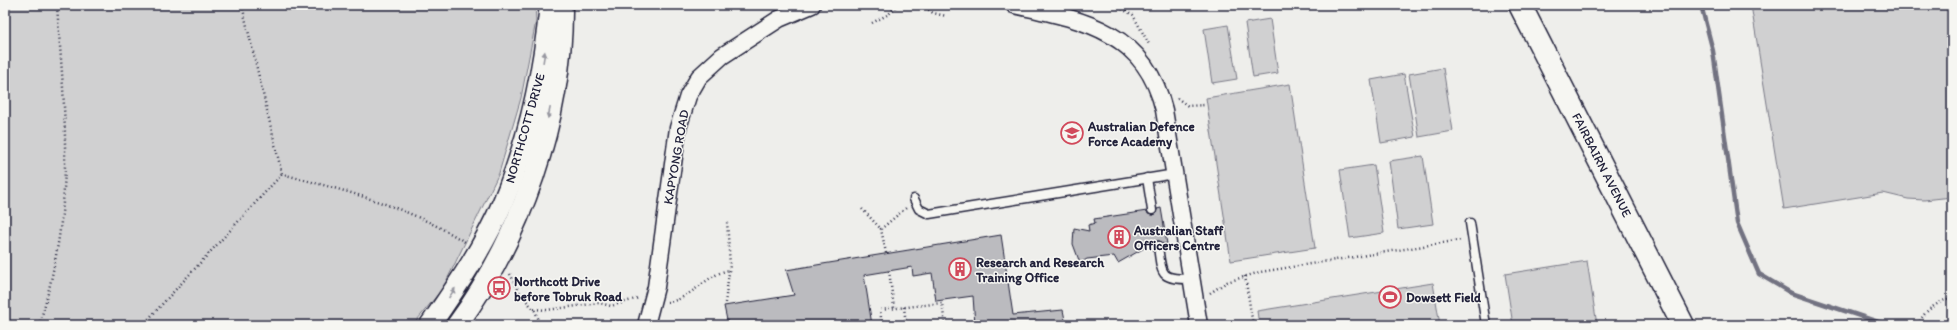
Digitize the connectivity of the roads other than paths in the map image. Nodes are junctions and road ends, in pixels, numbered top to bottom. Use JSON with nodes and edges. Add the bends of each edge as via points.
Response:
{"nodes":[{"id":1,"x":550,"y":5,"type":"edge"},
{"id":2,"x":562,"y":5,"type":"edge"},
{"id":3,"x":812,"y":5,"type":"edge"},
{"id":4,"x":1014,"y":5,"type":"edge"},
{"id":5,"x":1520,"y":5,"type":"edge"},
{"id":6,"x":1037,"y":7,"type":"edge"},
{"id":7,"x":1174,"y":174,"type":"junction"},
{"id":8,"x":1147,"y":178,"type":"junction"},
{"id":9,"x":914,"y":199,"type":"dead end"},
{"id":10,"x":521,"y":210,"type":"junction"},
{"id":11,"x":1152,"y":210,"type":"dead end"},
{"id":12,"x":1470,"y":223,"type":"dead end"},
{"id":13,"x":1158,"y":246,"type":"dead end"},
{"id":14,"x":1191,"y":279,"type":"junction"},
{"id":15,"x":430,"y":325,"type":"edge"},
{"id":16,"x":457,"y":325,"type":"edge"},
{"id":17,"x":467,"y":325,"type":"edge"},
{"id":18,"x":646,"y":325,"type":"edge"},
{"id":19,"x":1199,"y":325,"type":"edge"},
{"id":20,"x":1486,"y":325,"type":"edge"},
{"id":21,"x":1684,"y":325,"type":"edge"}],
"edges":[{"from":15,"to":1,"type":"street","name":"NORTHCOTT DRIVE","one_way":true,"via":[[466,273],[502,204],[517,167],[542,68]]},
{"from":2,"to":10,"type":"street","name":"NORTHCOTT DRIVE","one_way":true,"via":[[559,60],[550,109],[540,154]]},
{"from":3,"to":18,"type":"street","name":"KAPYONG ROAD","via":[[779,19],[722,56],[700,77],[688,96],[678,128],[653,300]]},
{"from":4,"to":6,"type":"street"},
{"from":5,"to":21,"type":"main road","name":"FAIRBAIRN AVENUE"},
{"from":6,"to":7,"type":"street","via":[[1094,25],[1117,38],[1136,54],[1159,93]]},
{"from":7,"to":8,"type":"lane"},
{"from":7,"to":14,"type":"street"},
{"from":8,"to":9,"type":"lane","via":[[929,214],[919,209]]},
{"from":8,"to":11,"type":"lane"},
{"from":10,"to":16,"type":"street","name":"NORTHCOTT DRIVE","via":[[496,263]]},
{"from":10,"to":17,"type":"street","via":[[514,242],[506,260]]},
{"from":12,"to":20,"type":"lane"},
{"from":13,"to":14,"type":"lane","via":[[1162,270],[1166,276]]},
{"from":14,"to":19,"type":"street"}]}
